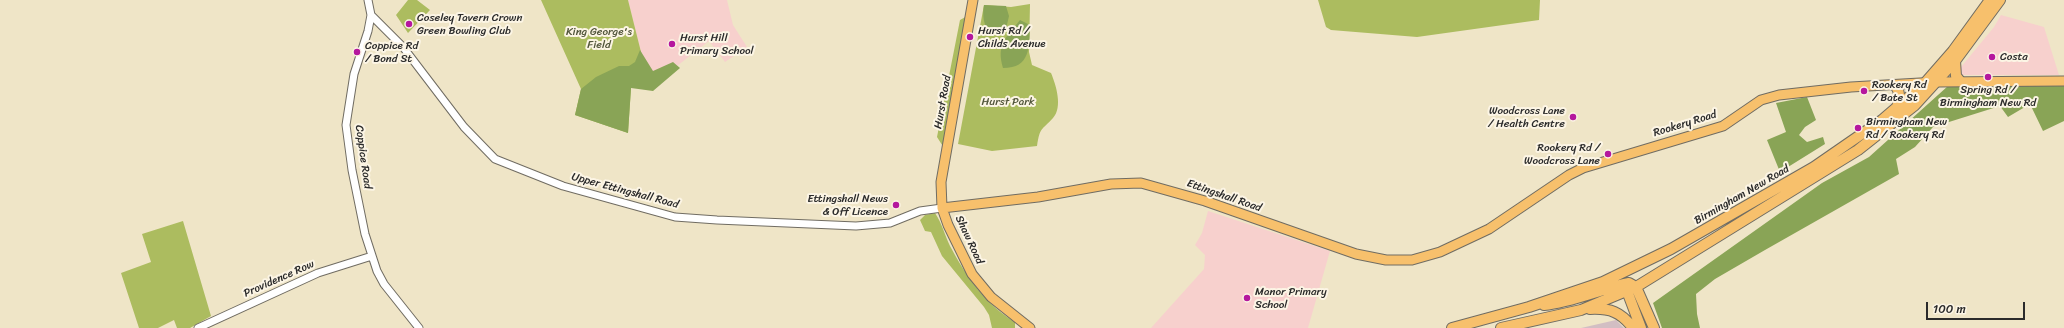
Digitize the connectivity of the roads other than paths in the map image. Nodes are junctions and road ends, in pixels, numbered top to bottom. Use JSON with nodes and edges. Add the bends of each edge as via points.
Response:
{"nodes":[{"id":1,"x":368,"y":0,"type":"edge"},
{"id":2,"x":974,"y":0,"type":"edge"},
{"id":3,"x":1990,"y":0,"type":"edge"},
{"id":4,"x":2000,"y":0,"type":"edge"},
{"id":5,"x":371,"y":15,"type":"junction"},
{"id":6,"x":1955,"y":61,"type":"junction"},
{"id":7,"x":1960,"y":81,"type":"junction"},
{"id":8,"x":2064,"y":81,"type":"edge"},
{"id":9,"x":1937,"y":82,"type":"junction"},
{"id":10,"x":1925,"y":83,"type":"junction"},
{"id":11,"x":1895,"y":85,"type":"junction"},
{"id":12,"x":1897,"y":108,"type":"junction"},
{"id":13,"x":942,"y":208,"type":"junction"},
{"id":14,"x":1489,"y":229,"type":"joint"},
{"id":15,"x":372,"y":256,"type":"junction"},
{"id":16,"x":1632,"y":267,"type":"junction"},
{"id":17,"x":1631,"y":287,"type":"junction"},
{"id":18,"x":1528,"y":307,"type":"junction"},
{"id":19,"x":1581,"y":310,"type":"junction"},
{"id":20,"x":198,"y":328,"type":"edge"},
{"id":21,"x":419,"y":328,"type":"edge"},
{"id":22,"x":1030,"y":328,"type":"edge"},
{"id":23,"x":1452,"y":328,"type":"edge"},
{"id":24,"x":1501,"y":328,"type":"edge"},
{"id":25,"x":1633,"y":328,"type":"edge"},
{"id":26,"x":1642,"y":328,"type":"edge"},
{"id":27,"x":1654,"y":328,"type":"edge"}],
"edges":[{"from":1,"to":5,"type":"street"},
{"from":2,"to":13,"type":"main road","name":"Hurst Road","via":[[941,182]]},
{"from":3,"to":10,"type":"highway","name":"Birmingham New Road"},
{"from":4,"to":6,"type":"highway","name":"Birmingham New Road"},
{"from":5,"to":13,"type":"street","name":"Upper Ettingshall Road","via":[[403,47],[464,127],[495,159],[563,186],[675,217],[717,220],[863,225],[890,223],[920,211]]},
{"from":5,"to":15,"type":"street","name":"Coppice Road","via":[[354,74],[346,125],[352,170]]},
{"from":6,"to":7,"type":"highway","via":[[1956,76]]},
{"from":6,"to":9,"type":"highway","name":"Birmingham New Road"},
{"from":7,"to":8,"type":"main road","name":"Rookery Road"},
{"from":7,"to":9,"type":"main road","name":"Rookery Road"},
{"from":9,"to":10,"type":"main road","name":"Rookery Road"},
{"from":9,"to":17,"type":"highway","name":"Birmingham New Road","via":[[1915,105],[1858,150]]},
{"from":10,"to":11,"type":"main road","name":"Rookery Road"},
{"from":10,"to":12,"type":"highway","name":"Birmingham New Road"},
{"from":11,"to":12,"type":"highway","via":[[1900,95]]},
{"from":11,"to":14,"type":"main road","name":"Rookery Road","via":[[1851,87],[1770,97],[1723,126],[1583,168]]},
{"from":12,"to":16,"type":"highway","name":"Birmingham New Road","via":[[1814,167],[1671,249]]},
{"from":13,"to":14,"type":"main road","name":"Ettingshall Road","via":[[1111,184],[1141,183],[1205,201],[1356,254],[1386,260],[1412,260],[1428,256]]},
{"from":13,"to":22,"type":"main road","name":"Shaw Road","via":[[972,274],[991,297]]},
{"from":15,"to":20,"type":"street","name":"Providence Row","via":[[318,273]]},
{"from":15,"to":21,"type":"street","name":"Coppice Road","via":[[384,284]]},
{"from":16,"to":17,"type":"highway"},
{"from":16,"to":18,"type":"highway","name":"Birmingham New Road","via":[[1603,282]]},
{"from":17,"to":18,"type":"highway","via":[[1604,289],[1562,303]]},
{"from":17,"to":19,"type":"highway","name":"Birmingham New Road"},
{"from":17,"to":26,"type":"highway"},
{"from":17,"to":27,"type":"highway"},
{"from":18,"to":23,"type":"highway","name":"Birmingham New Road"},
{"from":19,"to":24,"type":"highway","name":"Birmingham New Road"},
{"from":19,"to":25,"type":"highway","via":[[1605,309],[1617,312],[1626,318]]}]}
